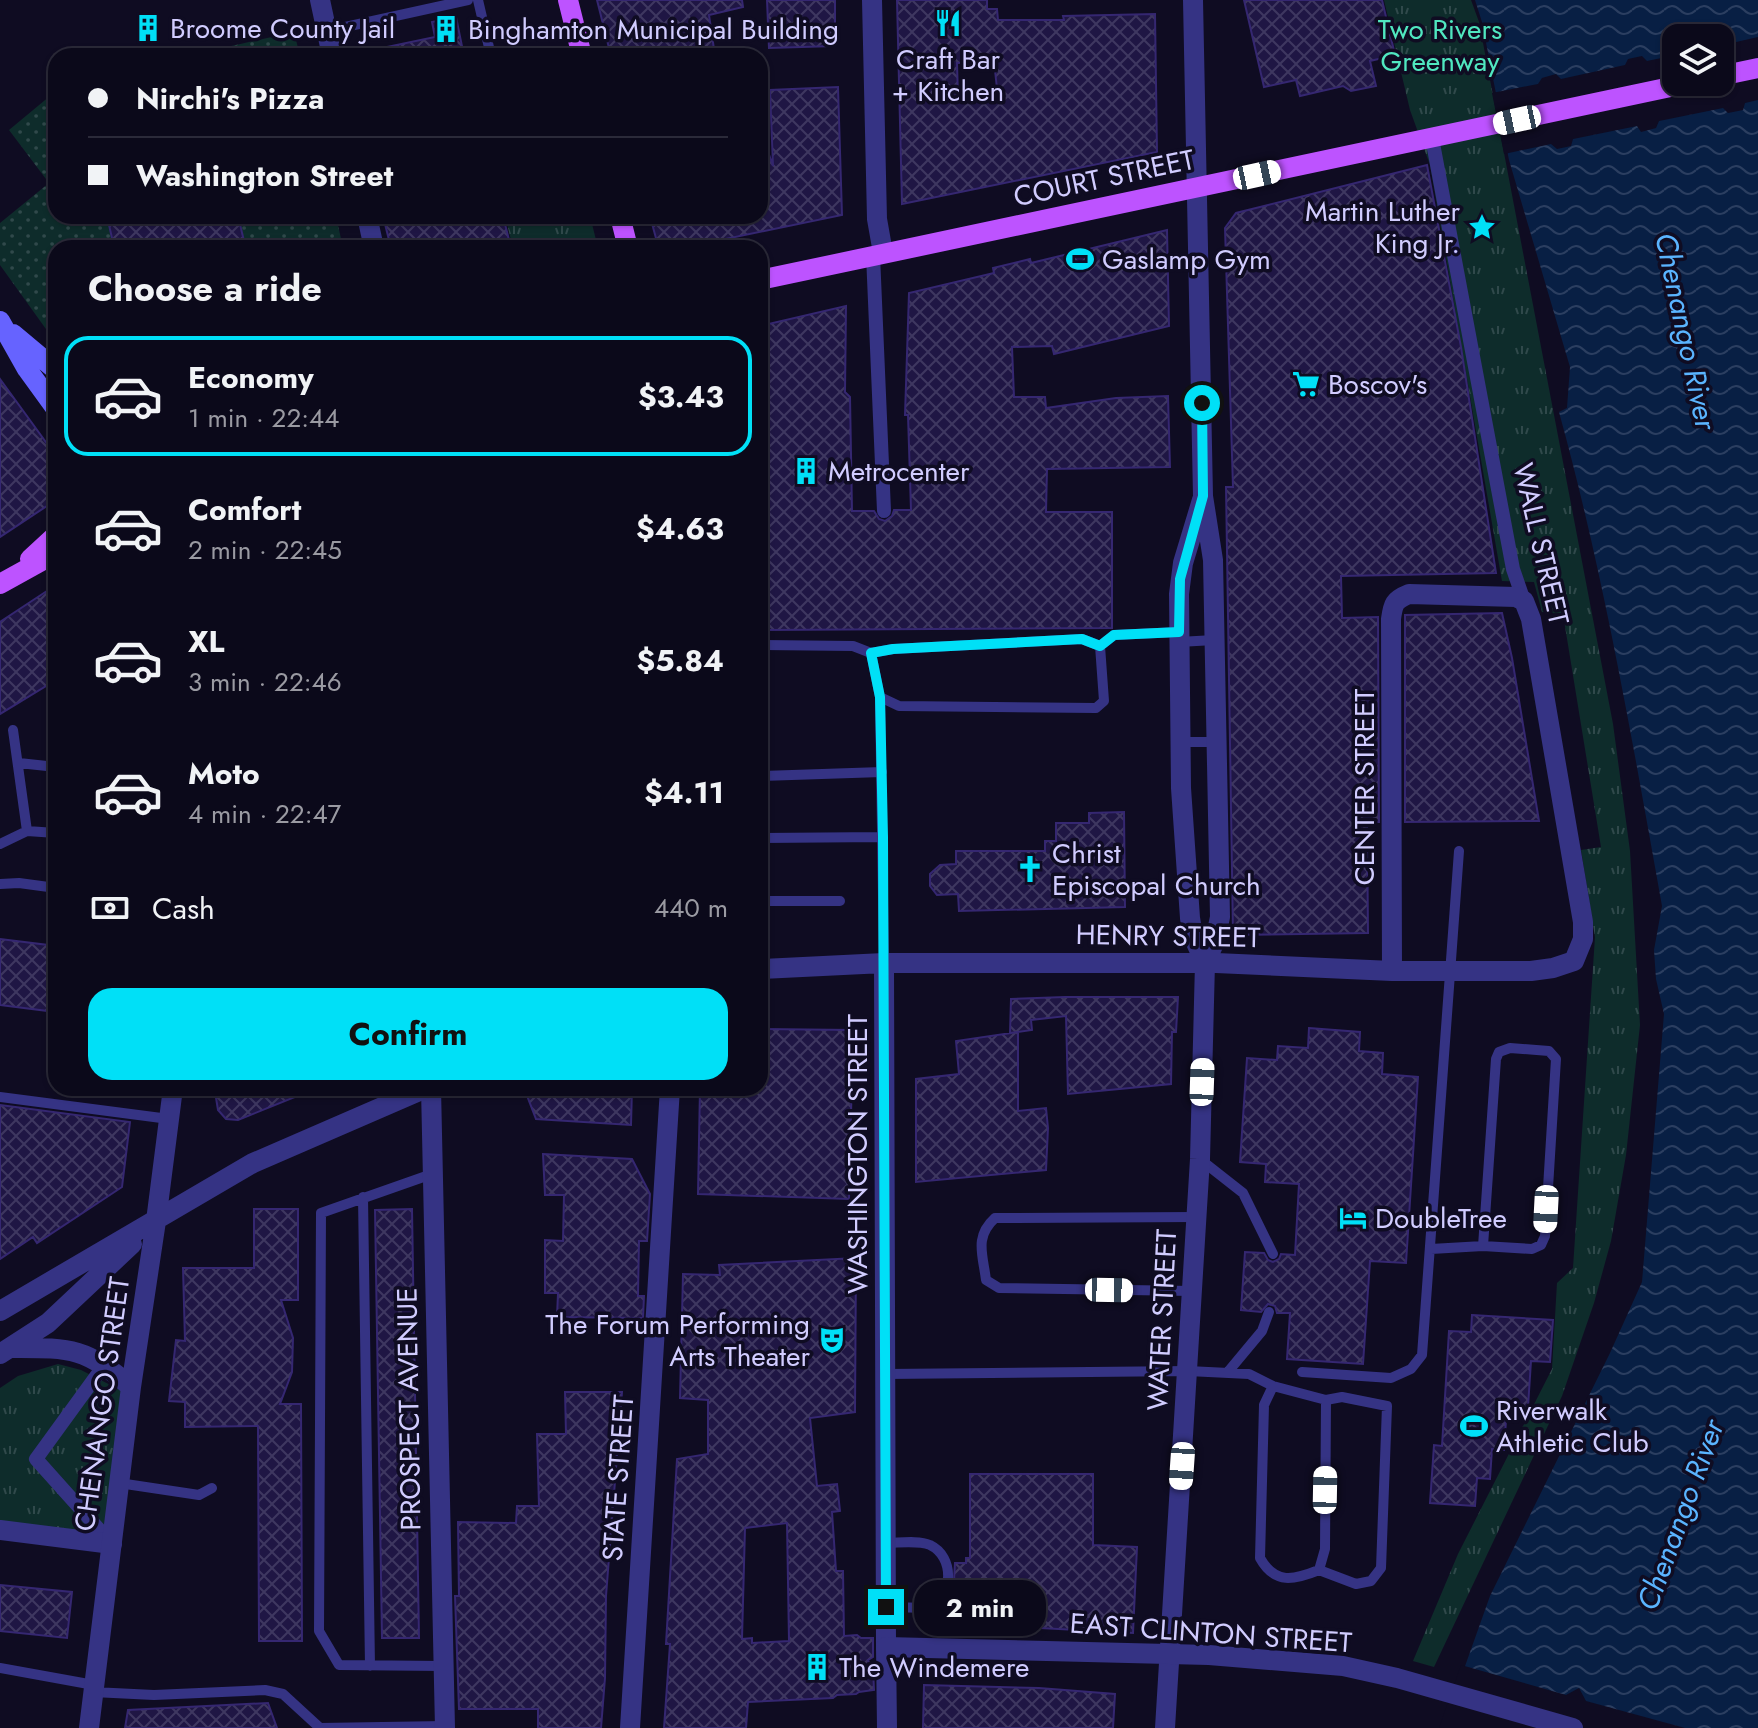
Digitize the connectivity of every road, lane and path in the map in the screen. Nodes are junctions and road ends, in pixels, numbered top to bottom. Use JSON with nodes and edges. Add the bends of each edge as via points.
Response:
{"nodes":[{"id":1,"x":320,"y":0,"type":"edge"},
{"id":2,"x":468,"y":0,"type":"edge"},
{"id":3,"x":478,"y":0,"type":"edge"},
{"id":4,"x":568,"y":0,"type":"edge"},
{"id":5,"x":872,"y":0,"type":"edge"},
{"id":6,"x":1193,"y":0,"type":"edge"},
{"id":7,"x":327,"y":31,"type":"junction"},
{"id":8,"x":330,"y":48,"type":"edge"},
{"id":9,"x":489,"y":48,"type":"edge"},
{"id":10,"x":580,"y":48,"type":"edge"},
{"id":11,"x":1758,"y":68,"type":"edge"},
{"id":12,"x":1734,"y":73,"type":"edge"},
{"id":13,"x":1662,"y":89,"type":"edge"},
{"id":14,"x":1432,"y":138,"type":"junction"},
{"id":15,"x":1198,"y":187,"type":"junction"},
{"id":16,"x":878,"y":254,"type":"junction"},
{"id":17,"x":768,"y":278,"type":"edge"},
{"id":18,"x":3,"y":325,"type":"edge"},
{"id":19,"x":48,"y":363,"type":"edge"},
{"id":20,"x":33,"y":377,"type":"junction"},
{"id":21,"x":48,"y":389,"type":"edge"},
{"id":22,"x":48,"y":398,"type":"edge"},
{"id":23,"x":1203,"y":496,"type":"junction"},
{"id":24,"x":884,"y":511,"type":"dead end"},
{"id":25,"x":48,"y":542,"type":"edge"},
{"id":26,"x":48,"y":557,"type":"edge"},
{"id":27,"x":7,"y":579,"type":"edge"},
{"id":28,"x":1524,"y":601,"type":"junction"},
{"id":29,"x":1179,"y":637,"type":"junction"},
{"id":30,"x":1214,"y":640,"type":"junction"},
{"id":31,"x":768,"y":645,"type":"edge"},
{"id":32,"x":1100,"y":646,"type":"junction"},
{"id":33,"x":871,"y":653,"type":"junction"},
{"id":34,"x":880,"y":697,"type":"junction"},
{"id":35,"x":13,"y":730,"type":"dead end"},
{"id":36,"x":1181,"y":742,"type":"junction"},
{"id":37,"x":1216,"y":742,"type":"junction"},
{"id":38,"x":19,"y":763,"type":"junction"},
{"id":39,"x":48,"y":766,"type":"edge"},
{"id":40,"x":882,"y":772,"type":"junction"},
{"id":41,"x":768,"y":776,"type":"edge"},
{"id":42,"x":27,"y":831,"type":"junction"},
{"id":43,"x":48,"y":832,"type":"edge"},
{"id":44,"x":883,"y":837,"type":"junction"},
{"id":45,"x":768,"y":838,"type":"edge"},
{"id":46,"x":0,"y":844,"type":"edge"},
{"id":47,"x":1459,"y":851,"type":"dead end"},
{"id":48,"x":0,"y":884,"type":"edge"},
{"id":49,"x":48,"y":887,"type":"edge"},
{"id":50,"x":768,"y":901,"type":"edge"},
{"id":51,"x":840,"y":901,"type":"dead end"},
{"id":52,"x":1574,"y":961,"type":"joint"},
{"id":53,"x":884,"y":963,"type":"junction"},
{"id":54,"x":1205,"y":963,"type":"junction"},
{"id":55,"x":768,"y":969,"type":"edge"},
{"id":56,"x":1392,"y":971,"type":"junction"},
{"id":57,"x":1452,"y":971,"type":"junction"},
{"id":58,"x":172,"y":1096,"type":"edge"},
{"id":59,"x":409,"y":1096,"type":"edge"},
{"id":60,"x":428,"y":1096,"type":"edge"},
{"id":61,"x":670,"y":1096,"type":"edge"},
{"id":62,"x":0,"y":1097,"type":"edge"},
{"id":63,"x":169,"y":1119,"type":"junction"},
{"id":64,"x":1200,"y":1159,"type":"junction"},
{"id":65,"x":432,"y":1174,"type":"junction"},
{"id":66,"x":363,"y":1197,"type":"junction"},
{"id":67,"x":1196,"y":1217,"type":"junction"},
{"id":68,"x":156,"y":1221,"type":"junction"},
{"id":69,"x":1483,"y":1246,"type":"junction"},
{"id":70,"x":1431,"y":1249,"type":"junction"},
{"id":71,"x":1273,"y":1254,"type":"dead end"},
{"id":72,"x":1192,"y":1291,"type":"junction"},
{"id":73,"x":0,"y":1311,"type":"edge"},
{"id":74,"x":1269,"y":1312,"type":"dead end"},
{"id":75,"x":5,"y":1351,"type":"edge"},
{"id":76,"x":105,"y":1364,"type":"junction"},
{"id":77,"x":1188,"y":1371,"type":"junction"},
{"id":78,"x":1302,"y":1372,"type":"dead end"},
{"id":79,"x":1227,"y":1373,"type":"junction"},
{"id":80,"x":885,"y":1374,"type":"junction"},
{"id":81,"x":1273,"y":1386,"type":"junction"},
{"id":82,"x":131,"y":1387,"type":"junction"},
{"id":83,"x":1326,"y":1400,"type":"junction"},
{"id":84,"x":119,"y":1483,"type":"junction"},
{"id":85,"x":212,"y":1488,"type":"dead end"},
{"id":86,"x":0,"y":1530,"type":"edge"},
{"id":87,"x":886,"y":1543,"type":"junction"},
{"id":88,"x":112,"y":1544,"type":"junction"},
{"id":89,"x":1319,"y":1570,"type":"junction"},
{"id":90,"x":886,"y":1607,"type":"junction"},
{"id":91,"x":886,"y":1647,"type":"junction"},
{"id":92,"x":1170,"y":1655,"type":"junction"},
{"id":93,"x":370,"y":1666,"type":"junction"},
{"id":94,"x":443,"y":1666,"type":"junction"},
{"id":95,"x":0,"y":1668,"type":"edge"},
{"id":96,"x":94,"y":1688,"type":"junction"},
{"id":97,"x":445,"y":1727,"type":"edge"},
{"id":98,"x":89,"y":1728,"type":"edge"},
{"id":99,"x":320,"y":1728,"type":"edge"},
{"id":100,"x":630,"y":1728,"type":"edge"},
{"id":101,"x":887,"y":1728,"type":"edge"},
{"id":102,"x":1165,"y":1728,"type":"edge"},
{"id":103,"x":1573,"y":1728,"type":"edge"}],
"edges":[{"from":1,"to":7,"type":"street"},
{"from":2,"to":7,"type":"lane"},
{"from":3,"to":9,"type":"lane"},
{"from":4,"to":10,"type":"main road"},
{"from":5,"to":16,"type":"street"},
{"from":6,"to":15,"type":"street","name":"WATER STREET"},
{"from":7,"to":8,"type":"street"},
{"from":11,"to":12,"type":"main road"},
{"from":13,"to":14,"type":"main road","name":"COURT STREET"},
{"from":14,"to":15,"type":"main road","name":"COURT STREET"},
{"from":14,"to":28,"type":"street","name":"WALL STREET","via":[[1513,569]]},
{"from":15,"to":16,"type":"main road","name":"COURT STREET"},
{"from":15,"to":23,"type":"street","name":"WATER STREET"},
{"from":16,"to":17,"type":"main road","name":"COURT STREET"},
{"from":16,"to":24,"type":"street"},
{"from":18,"to":19,"type":"main road"},
{"from":18,"to":20,"type":"main road"},
{"from":20,"to":21,"type":"main road"},
{"from":20,"to":22,"type":"main road"},
{"from":23,"to":29,"type":"street","name":"WATER STREET","via":[[1180,579]]},
{"from":23,"to":30,"type":"street","name":"WATER STREET","via":[[1213,560]]},
{"from":25,"to":27,"type":"main road"},
{"from":26,"to":27,"type":"main road"},
{"from":28,"to":52,"type":"street","name":"WALL STREET","via":[[1583,922]]},
{"from":28,"to":56,"type":"street","name":"CENTER STREET","via":[[1409,594],[1393,603]]},
{"from":29,"to":30,"type":"lane"},
{"from":29,"to":32,"type":"lane","via":[[1114,635]]},
{"from":29,"to":36,"type":"street","name":"WATER STREET"},
{"from":30,"to":37,"type":"street","name":"WATER STREET"},
{"from":31,"to":33,"type":"lane","via":[[853,646]]},
{"from":32,"to":33,"type":"lane","via":[[1082,639]]},
{"from":32,"to":34,"type":"lane","via":[[1104,701],[1096,708],[899,706]]},
{"from":33,"to":34,"type":"lane"},
{"from":34,"to":40,"type":"lane"},
{"from":35,"to":38,"type":"lane"},
{"from":36,"to":37,"type":"lane"},
{"from":36,"to":54,"type":"street","name":"WATER STREET","via":[[1190,918]]},
{"from":37,"to":54,"type":"street","name":"WATER STREET","via":[[1220,917]]},
{"from":38,"to":39,"type":"lane"},
{"from":38,"to":42,"type":"lane"},
{"from":40,"to":41,"type":"lane"},
{"from":40,"to":44,"type":"lane"},
{"from":42,"to":43,"type":"lane"},
{"from":42,"to":46,"type":"lane"},
{"from":44,"to":45,"type":"lane"},
{"from":44,"to":53,"type":"lane"},
{"from":47,"to":57,"type":"lane"},
{"from":48,"to":49,"type":"lane"},
{"from":50,"to":51,"type":"lane"},
{"from":52,"to":57,"type":"street","name":"HENRY STREET","via":[[1541,971]]},
{"from":53,"to":54,"type":"street","name":"HENRY STREET"},
{"from":53,"to":55,"type":"street","name":"HENRY STREET"},
{"from":53,"to":80,"type":"street","name":"WASHINGTON STREET"},
{"from":54,"to":56,"type":"street","name":"HENRY STREET"},
{"from":54,"to":64,"type":"street","name":"WATER STREET"},
{"from":56,"to":57,"type":"street","name":"HENRY STREET"},
{"from":57,"to":70,"type":"lane"},
{"from":58,"to":63,"type":"street","name":"CHENANGO STREET"},
{"from":59,"to":68,"type":"street","via":[[253,1163]]},
{"from":60,"to":65,"type":"street","name":"PROSPECT AVENUE"},
{"from":61,"to":100,"type":"street","name":"STATE STREET"},
{"from":62,"to":63,"type":"lane"},
{"from":63,"to":68,"type":"street","name":"CHENANGO STREET"},
{"from":64,"to":67,"type":"street","name":"WATER STREET"},
{"from":64,"to":71,"type":"lane","via":[[1243,1193]]},
{"from":65,"to":66,"type":"lane"},
{"from":65,"to":94,"type":"street","name":"PROSPECT AVENUE"},
{"from":66,"to":93,"type":"lane"},
{"from":66,"to":93,"type":"lane","via":[[321,1213],[319,1631],[339,1665]]},
{"from":67,"to":72,"type":"street","name":"WATER STREET"},
{"from":67,"to":72,"type":"lane","via":[[995,1218],[981,1240],[986,1280],[999,1288]]},
{"from":68,"to":73,"type":"street"},
{"from":68,"to":75,"type":"street","via":[[48,1323]]},
{"from":68,"to":82,"type":"street","name":"CHENANGO STREET"},
{"from":69,"to":69,"type":"lane","via":[[1532,1249],[1545,1236],[1556,1059],[1549,1051],[1510,1048],[1496,1059]]},
{"from":69,"to":70,"type":"lane"},
{"from":70,"to":78,"type":"lane","via":[[1422,1355],[1411,1369],[1391,1378]]},
{"from":72,"to":77,"type":"street","name":"WATER STREET"},
{"from":74,"to":79,"type":"lane","via":[[1262,1331]]},
{"from":75,"to":76,"type":"street","via":[[54,1348]]},
{"from":76,"to":82,"type":"street"},
{"from":76,"to":88,"type":"street","via":[[36,1459]]},
{"from":77,"to":79,"type":"lane"},
{"from":77,"to":80,"type":"lane"},
{"from":77,"to":92,"type":"street","name":"WATER STREET"},
{"from":79,"to":81,"type":"lane","via":[[1249,1374]]},
{"from":80,"to":87,"type":"street","name":"WASHINGTON STREET"},
{"from":81,"to":83,"type":"lane"},
{"from":81,"to":89,"type":"lane","via":[[1264,1405],[1260,1558],[1267,1572],[1280,1578]]},
{"from":82,"to":84,"type":"street","name":"CHENANGO STREET"},
{"from":83,"to":89,"type":"lane","via":[[1325,1549]]},
{"from":83,"to":89,"type":"lane","via":[[1342,1397],[1387,1406],[1381,1568],[1371,1581],[1356,1584]]},
{"from":84,"to":85,"type":"lane","via":[[199,1495]]},
{"from":84,"to":88,"type":"street","name":"CHENANGO STREET"},
{"from":86,"to":88,"type":"street"},
{"from":87,"to":90,"type":"street","name":"WASHINGTON STREET"},
{"from":87,"to":90,"type":"lane","via":[[927,1543],[945,1562],[949,1582],[945,1595],[931,1608]]},
{"from":88,"to":96,"type":"street","name":"CHENANGO STREET"},
{"from":90,"to":91,"type":"street","name":"WASHINGTON STREET"},
{"from":91,"to":92,"type":"street","name":"EAST CLINTON STREET"},
{"from":91,"to":101,"type":"street","name":"WASHINGTON STREET"},
{"from":92,"to":102,"type":"street","name":"WATER STREET"},
{"from":92,"to":103,"type":"street","name":"EAST CLINTON STREET","via":[[1330,1665],[1397,1678]]},
{"from":93,"to":94,"type":"lane"},
{"from":94,"to":97,"type":"street","name":"PROSPECT AVENUE"},
{"from":95,"to":96,"type":"lane"},
{"from":96,"to":98,"type":"street","name":"CHENANGO STREET"},
{"from":96,"to":99,"type":"lane","via":[[154,1695],[265,1690],[283,1694]]},
{"from":97,"to":99,"type":"lane"}]}
